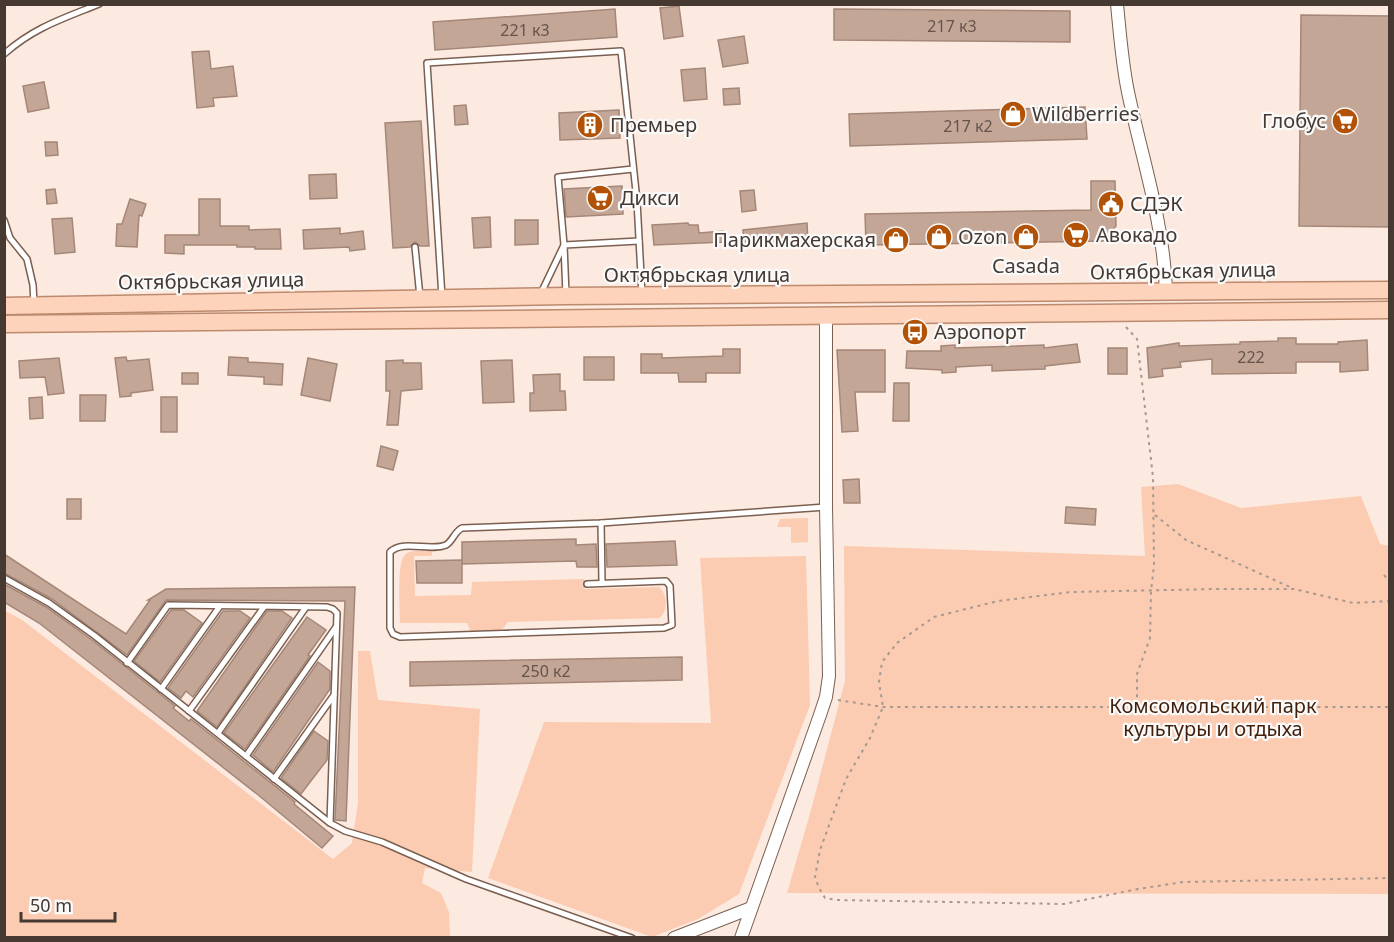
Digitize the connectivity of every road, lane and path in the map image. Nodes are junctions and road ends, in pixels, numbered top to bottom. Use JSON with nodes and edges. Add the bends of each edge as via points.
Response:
{"nodes":[{"id":1,"x":99,"y":4,"type":"edge"},
{"id":2,"x":1117,"y":4,"type":"edge"},
{"id":3,"x":4,"y":54,"type":"edge"},
{"id":4,"x":633,"y":169,"type":"junction"},
{"id":5,"x":4,"y":220,"type":"edge"},
{"id":6,"x":7,"y":238,"type":"edge"},
{"id":7,"x":639,"y":241,"type":"junction"},
{"id":8,"x":564,"y":245,"type":"junction"},
{"id":9,"x":415,"y":247,"type":"dead end"},
{"id":10,"x":1389,"y":290,"type":"edge"},
{"id":11,"x":1166,"y":292,"type":"junction"},
{"id":12,"x":825,"y":295,"type":"junction"},
{"id":13,"x":566,"y":296,"type":"junction"},
{"id":14,"x":538,"y":297,"type":"junction"},
{"id":15,"x":642,"y":297,"type":"junction"},
{"id":16,"x":442,"y":298,"type":"junction"},
{"id":17,"x":420,"y":299,"type":"junction"},
{"id":18,"x":34,"y":305,"type":"junction"},
{"id":19,"x":4,"y":306,"type":"edge"},
{"id":20,"x":1389,"y":310,"type":"edge"},
{"id":21,"x":1167,"y":313,"type":"junction"},
{"id":22,"x":826,"y":314,"type":"junction"},
{"id":23,"x":4,"y":324,"type":"edge"},
{"id":24,"x":1124,"y":325,"type":"dead end"},
{"id":25,"x":826,"y":507,"type":"junction"},
{"id":26,"x":1153,"y":513,"type":"junction"},
{"id":27,"x":601,"y":523,"type":"junction"},
{"id":28,"x":1384,"y":575,"type":"dead end"},
{"id":29,"x":4,"y":578,"type":"edge"},
{"id":30,"x":602,"y":582,"type":"junction"},
{"id":31,"x":1389,"y":582,"type":"edge"},
{"id":32,"x":587,"y":584,"type":"dead end"},
{"id":33,"x":1294,"y":589,"type":"junction"},
{"id":34,"x":1150,"y":591,"type":"junction"},
{"id":35,"x":1389,"y":601,"type":"edge"},
{"id":36,"x":220,"y":606,"type":"junction"},
{"id":37,"x":264,"y":607,"type":"junction"},
{"id":38,"x":306,"y":607,"type":"junction"},
{"id":39,"x":336,"y":626,"type":"junction"},
{"id":40,"x":127,"y":663,"type":"junction"},
{"id":41,"x":161,"y":689,"type":"junction"},
{"id":42,"x":334,"y":694,"type":"junction"},
{"id":43,"x":826,"y":697,"type":"junction"},
{"id":44,"x":1137,"y":706,"type":"junction"},
{"id":45,"x":1389,"y":706,"type":"edge"},
{"id":46,"x":883,"y":707,"type":"junction"},
{"id":47,"x":189,"y":711,"type":"junction"},
{"id":48,"x":218,"y":734,"type":"junction"},
{"id":49,"x":246,"y":756,"type":"junction"},
{"id":50,"x":274,"y":779,"type":"junction"},
{"id":51,"x":330,"y":823,"type":"junction"},
{"id":52,"x":1389,"y":878,"type":"edge"},
{"id":53,"x":752,"y":908,"type":"junction"},
{"id":54,"x":632,"y":938,"type":"edge"},
{"id":55,"x":674,"y":938,"type":"edge"},
{"id":56,"x":741,"y":938,"type":"edge"}],
"edges":[{"from":1,"to":3,"type":"lane","via":[[42,28]]},
{"from":2,"to":11,"type":"street","via":[[1128,92],[1158,218]]},
{"from":4,"to":7,"type":"lane"},
{"from":4,"to":8,"type":"lane","via":[[558,177]]},
{"from":4,"to":16,"type":"lane","via":[[621,51],[427,63]]},
{"from":5,"to":6,"type":"lane"},
{"from":6,"to":18,"type":"lane","via":[[27,259]]},
{"from":7,"to":8,"type":"lane"},
{"from":7,"to":15,"type":"lane"},
{"from":8,"to":13,"type":"lane"},
{"from":8,"to":14,"type":"lane"},
{"from":9,"to":17,"type":"lane"},
{"from":10,"to":11,"type":"main road","name":"Октябрьская улица"},
{"from":11,"to":12,"type":"main road","name":"Октябрьская улица"},
{"from":11,"to":21,"type":"main road"},
{"from":12,"to":15,"type":"main road","name":"Октябрьская улица"},
{"from":12,"to":22,"type":"main road"},
{"from":13,"to":14,"type":"main road","name":"Октябрьская улица"},
{"from":13,"to":15,"type":"main road","name":"Октябрьская улица"},
{"from":14,"to":16,"type":"main road","name":"Октябрьская улица"},
{"from":16,"to":17,"type":"main road","name":"Октябрьская улица"},
{"from":17,"to":18,"type":"main road","name":"Октябрьская улица"},
{"from":18,"to":19,"type":"main road","name":"Октябрьская улица"},
{"from":20,"to":21,"type":"main road","name":"Октябрьская улица"},
{"from":21,"to":22,"type":"main road","name":"Октябрьская улица"},
{"from":22,"to":23,"type":"main road","name":"Октябрьская улица"},
{"from":22,"to":25,"type":"street"},
{"from":24,"to":26,"type":"path","via":[[1137,339],[1153,477]]},
{"from":25,"to":27,"type":"lane"},
{"from":25,"to":43,"type":"street"},
{"from":26,"to":33,"type":"path","via":[[1186,540]]},
{"from":26,"to":34,"type":"path","via":[[1154,566]]},
{"from":27,"to":30,"type":"lane"},
{"from":27,"to":30,"type":"lane","via":[[462,528],[443,546],[394,548],[389,555],[390,628],[400,638],[670,627],[667,581]]},
{"from":28,"to":31,"type":"path"},
{"from":29,"to":40,"type":"lane","via":[[68,616]]},
{"from":30,"to":32,"type":"lane"},
{"from":33,"to":34,"type":"path"},
{"from":33,"to":35,"type":"path","via":[[1353,603]]},
{"from":34,"to":44,"type":"path","via":[[1150,638],[1137,674]]},
{"from":34,"to":46,"type":"path","via":[[1071,592],[999,600],[934,617],[897,643],[882,662],[879,682]]},
{"from":36,"to":37,"type":"lane"},
{"from":36,"to":40,"type":"lane","via":[[168,605]]},
{"from":36,"to":41,"type":"lane"},
{"from":37,"to":38,"type":"lane"},
{"from":37,"to":47,"type":"lane"},
{"from":38,"to":39,"type":"lane","via":[[333,609],[337,613]]},
{"from":38,"to":48,"type":"lane"},
{"from":39,"to":42,"type":"lane"},
{"from":39,"to":49,"type":"lane"},
{"from":40,"to":41,"type":"lane"},
{"from":41,"to":47,"type":"lane"},
{"from":42,"to":50,"type":"lane"},
{"from":42,"to":51,"type":"lane"},
{"from":43,"to":46,"type":"path"},
{"from":43,"to":53,"type":"street"},
{"from":44,"to":45,"type":"path"},
{"from":44,"to":46,"type":"path"},
{"from":46,"to":52,"type":"path","via":[[846,779],[820,850],[815,877],[825,898],[1064,904],[1183,882]]},
{"from":47,"to":48,"type":"lane"},
{"from":48,"to":49,"type":"lane"},
{"from":49,"to":50,"type":"lane"},
{"from":50,"to":51,"type":"lane"},
{"from":51,"to":54,"type":"lane","via":[[466,879]]},
{"from":53,"to":55,"type":"street"},
{"from":53,"to":56,"type":"street"}]}
